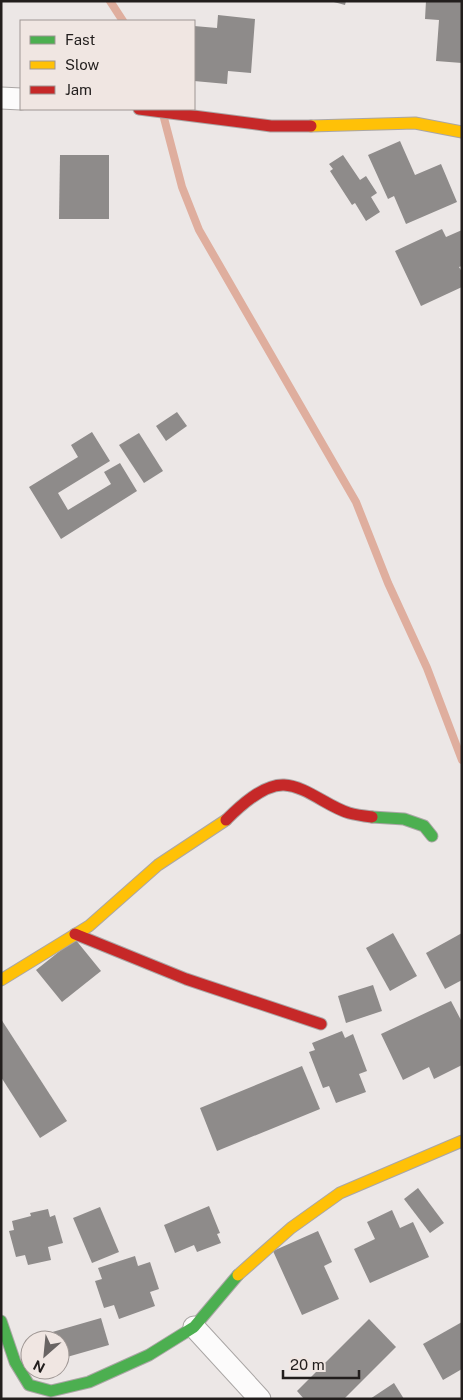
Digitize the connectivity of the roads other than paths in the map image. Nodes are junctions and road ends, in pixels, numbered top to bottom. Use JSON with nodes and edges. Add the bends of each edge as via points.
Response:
{"nodes":[{"id":1,"x":1,"y":98,"type":"edge"},
{"id":2,"x":20,"y":98,"type":"edge"},
{"id":3,"x":146,"y":110,"type":"edge"},
{"id":4,"x":462,"y":132,"type":"edge"},
{"id":5,"x":432,"y":836,"type":"dead end"},
{"id":6,"x":75,"y":934,"type":"junction"},
{"id":7,"x":1,"y":980,"type":"edge"},
{"id":8,"x":321,"y":1024,"type":"dead end"},
{"id":9,"x":462,"y":1141,"type":"edge"},
{"id":10,"x":1,"y":1321,"type":"edge"},
{"id":11,"x":194,"y":1327,"type":"junction"},
{"id":12,"x":52,"y":1395,"type":"edge"},
{"id":13,"x":260,"y":1399,"type":"edge"}],
"edges":[{"from":1,"to":2,"type":"street"},
{"from":3,"to":4,"type":"street","via":[[271,126],[414,123]]},
{"from":5,"to":6,"type":"street","via":[[424,826],[404,819],[348,813],[298,789],[284,785],[268,788],[241,805],[222,824],[158,865],[89,926]]},
{"from":6,"to":7,"type":"street"},
{"from":6,"to":8,"type":"street","via":[[186,978]]},
{"from":9,"to":11,"type":"street","via":[[340,1193],[291,1228],[236,1276]]},
{"from":10,"to":12,"type":"street","via":[[15,1362],[29,1385]]},
{"from":11,"to":12,"type":"street","via":[[149,1355]]},
{"from":11,"to":13,"type":"street"}]}
